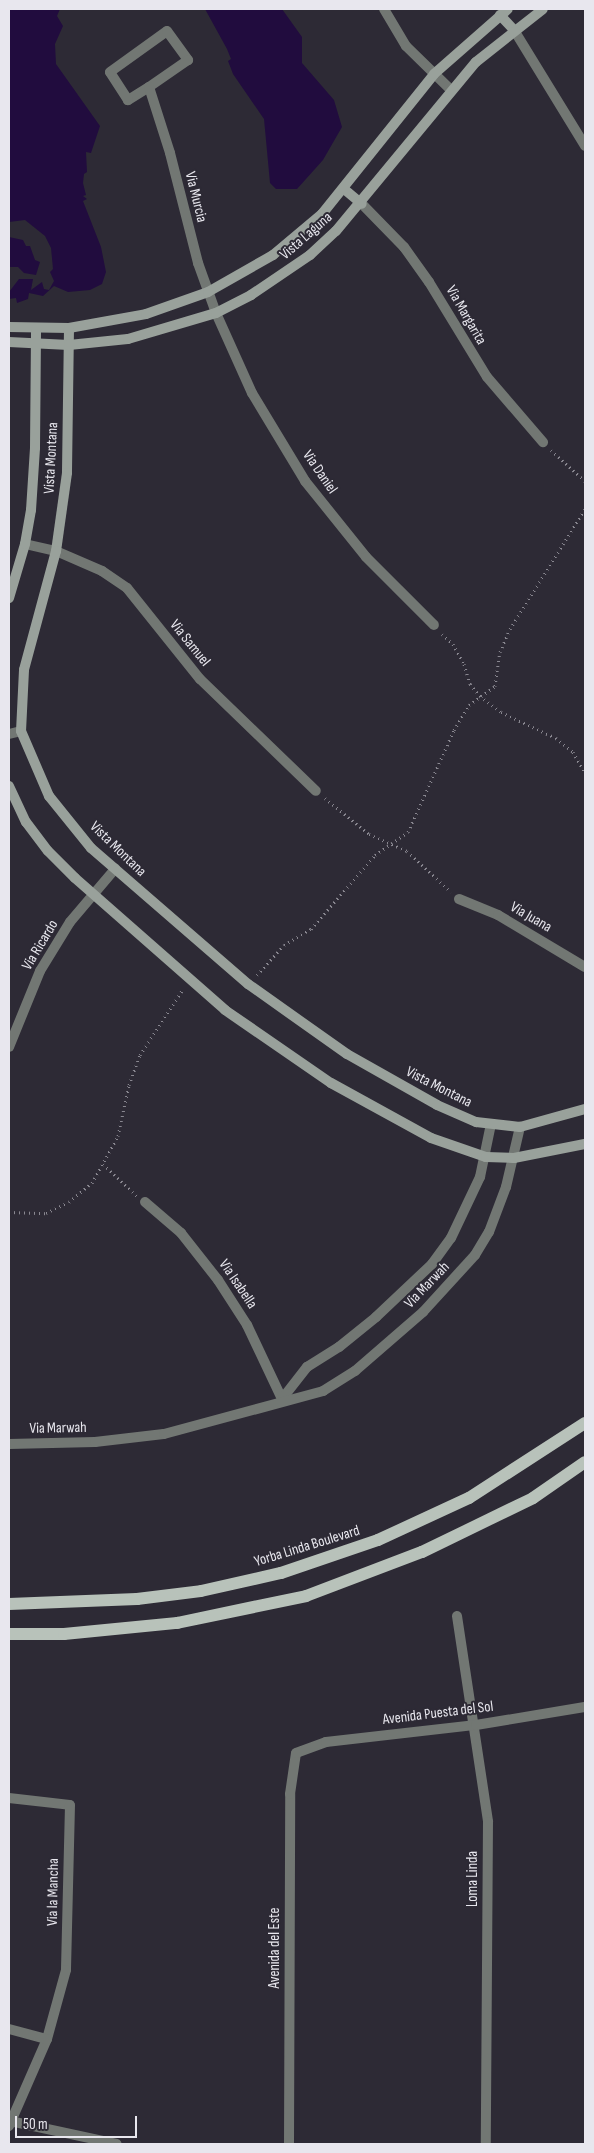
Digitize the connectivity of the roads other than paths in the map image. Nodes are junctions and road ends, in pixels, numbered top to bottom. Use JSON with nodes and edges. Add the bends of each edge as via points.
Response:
{"nodes":[{"id":1,"x":384,"y":9,"type":"edge"},
{"id":2,"x":543,"y":9,"type":"edge"},
{"id":3,"x":504,"y":12,"type":"edge"},
{"id":4,"x":514,"y":30,"type":"junction"},
{"id":5,"x":434,"y":74,"type":"junction"},
{"id":6,"x":149,"y":87,"type":"junction"},
{"id":7,"x":450,"y":89,"type":"junction"},
{"id":8,"x":585,"y":146,"type":"edge"},
{"id":9,"x":344,"y":189,"type":"junction"},
{"id":10,"x":362,"y":204,"type":"junction"},
{"id":11,"x":208,"y":292,"type":"junction"},
{"id":12,"x":216,"y":313,"type":"junction"},
{"id":13,"x":9,"y":327,"type":"edge"},
{"id":14,"x":69,"y":328,"type":"junction"},
{"id":15,"x":36,"y":329,"type":"junction"},
{"id":16,"x":9,"y":342,"type":"edge"},
{"id":17,"x":69,"y":344,"type":"junction"},
{"id":18,"x":36,"y":345,"type":"junction"},
{"id":19,"x":543,"y":442,"type":"road end"},
{"id":20,"x":25,"y":544,"type":"junction"},
{"id":21,"x":56,"y":551,"type":"junction"},
{"id":22,"x":9,"y":598,"type":"edge"},
{"id":23,"x":434,"y":625,"type":"road end"},
{"id":24,"x":21,"y":731,"type":"junction"},
{"id":25,"x":9,"y":734,"type":"edge"},
{"id":26,"x":9,"y":786,"type":"edge"},
{"id":27,"x":316,"y":791,"type":"road end"},
{"id":28,"x":115,"y":869,"type":"junction"},
{"id":29,"x":93,"y":894,"type":"junction"},
{"id":30,"x":459,"y":899,"type":"road end"},
{"id":31,"x":585,"y":967,"type":"edge"},
{"id":32,"x":9,"y":1047,"type":"edge"},
{"id":33,"x":585,"y":1109,"type":"edge"},
{"id":34,"x":491,"y":1124,"type":"junction"},
{"id":35,"x":520,"y":1126,"type":"junction"},
{"id":36,"x":585,"y":1144,"type":"edge"},
{"id":37,"x":486,"y":1157,"type":"junction"},
{"id":38,"x":514,"y":1158,"type":"junction"},
{"id":39,"x":145,"y":1202,"type":"road end"},
{"id":40,"x":282,"y":1399,"type":"junction"},
{"id":41,"x":585,"y":1423,"type":"edge"},
{"id":42,"x":9,"y":1444,"type":"edge"},
{"id":43,"x":585,"y":1462,"type":"edge"},
{"id":44,"x":9,"y":1604,"type":"edge"},
{"id":45,"x":457,"y":1616,"type":"dead end"},
{"id":46,"x":9,"y":1634,"type":"edge"},
{"id":47,"x":585,"y":1707,"type":"edge"},
{"id":48,"x":476,"y":1725,"type":"junction"},
{"id":49,"x":296,"y":1753,"type":"joint"},
{"id":50,"x":9,"y":1798,"type":"edge"},
{"id":51,"x":9,"y":2029,"type":"edge"},
{"id":52,"x":46,"y":2039,"type":"junction"},
{"id":53,"x":10,"y":2124,"type":"edge"},
{"id":54,"x":117,"y":2144,"type":"edge"},
{"id":55,"x":289,"y":2144,"type":"edge"},
{"id":56,"x":486,"y":2144,"type":"edge"}],
"edges":[{"from":1,"to":5,"type":"street","via":[[402,41]]},
{"from":2,"to":4,"type":"street","name":"Vista Laguna"},
{"from":3,"to":4,"type":"street"},
{"from":3,"to":5,"type":"street","name":"Vista Laguna"},
{"from":4,"to":7,"type":"street","name":"Vista Laguna"},
{"from":4,"to":8,"type":"street"},
{"from":5,"to":7,"type":"street"},
{"from":5,"to":9,"type":"street","name":"Vista Laguna"},
{"from":6,"to":6,"type":"street","via":[[128,100],[110,72],[167,31],[188,60]]},
{"from":6,"to":11,"type":"street","name":"Via Murcia"},
{"from":7,"to":10,"type":"street","name":"Vista Laguna"},
{"from":9,"to":10,"type":"street"},
{"from":9,"to":11,"type":"street","name":"Vista Laguna","via":[[322,214],[273,254]]},
{"from":10,"to":12,"type":"street","name":"Vista Laguna","via":[[310,255],[251,295]]},
{"from":10,"to":19,"type":"street","name":"Via Margarita","via":[[404,247],[487,377]]},
{"from":11,"to":12,"type":"street","name":"Via Murcia"},
{"from":11,"to":14,"type":"street","name":"Vista Laguna","via":[[146,314]]},
{"from":12,"to":17,"type":"street","name":"Vista Laguna","via":[[128,339]]},
{"from":12,"to":23,"type":"street","name":"Via Daniel","via":[[252,393],[305,481],[366,557]]},
{"from":13,"to":15,"type":"street","name":"Vista Laguna"},
{"from":14,"to":15,"type":"street","name":"Vista Laguna"},
{"from":14,"to":17,"type":"street","name":"Vista Montana"},
{"from":15,"to":18,"type":"street","name":"Vista Montana"},
{"from":16,"to":18,"type":"street","name":"Vista Laguna"},
{"from":17,"to":18,"type":"street","name":"Vista Laguna"},
{"from":17,"to":21,"type":"street","name":"Vista Montana","via":[[67,473]]},
{"from":18,"to":20,"type":"street","name":"Vista Montana","via":[[35,448]]},
{"from":20,"to":21,"type":"street","name":"Via Samuel"},
{"from":20,"to":22,"type":"street","name":"Vista Montana"},
{"from":21,"to":24,"type":"street","name":"Vista Montana","via":[[24,670]]},
{"from":21,"to":27,"type":"street","name":"Via Samuel","via":[[102,571],[127,588],[200,679]]},
{"from":24,"to":25,"type":"street"},
{"from":24,"to":28,"type":"street","name":"Vista Montana","via":[[49,796],[91,848]]},
{"from":26,"to":29,"type":"street","via":[[26,822],[48,851]]},
{"from":28,"to":29,"type":"street","name":"Via Ricardo"},
{"from":28,"to":34,"type":"street","name":"Vista Montana","via":[[248,984],[347,1054],[437,1105],[476,1122]]},
{"from":29,"to":32,"type":"street","name":"Via Ricardo","via":[[70,922],[40,971]]},
{"from":29,"to":37,"type":"street","via":[[189,980],[264,1039],[331,1083],[431,1138]]},
{"from":30,"to":31,"type":"street","name":"Via Juana","via":[[498,915]]},
{"from":33,"to":35,"type":"street","name":"Vista Montana"},
{"from":34,"to":35,"type":"street","name":"Vista Montana"},
{"from":34,"to":37,"type":"street","name":"Via Marwah"},
{"from":35,"to":38,"type":"street","name":"Via Marwah"},
{"from":36,"to":38,"type":"street"},
{"from":37,"to":38,"type":"street"},
{"from":37,"to":40,"type":"street","name":"Via Marwah","via":[[467,1211],[432,1264],[347,1341],[307,1367]]},
{"from":38,"to":40,"type":"street","name":"Via Marwah","via":[[489,1232],[475,1255],[429,1306],[355,1371],[322,1391]]},
{"from":39,"to":40,"type":"street","name":"Via Isabella","via":[[180,1232],[223,1287],[247,1325]]},
{"from":40,"to":42,"type":"street","name":"Via Marwah","via":[[164,1434],[95,1442]]},
{"from":41,"to":44,"type":"main road","name":"Yorba Linda Boulevard","via":[[469,1498],[378,1540],[281,1573],[201,1591],[137,1599]]},
{"from":43,"to":46,"type":"main road","via":[[533,1498],[422,1552],[306,1596],[177,1623],[64,1634]]},
{"from":45,"to":48,"type":"street","name":"Loma Linda"},
{"from":47,"to":48,"type":"street","name":"Avenida Puesta del Sol"},
{"from":48,"to":49,"type":"street","name":"Avenida Puesta del Sol","via":[[326,1742]]},
{"from":48,"to":56,"type":"street","name":"Loma Linda","via":[[488,1822]]},
{"from":49,"to":55,"type":"street","name":"Avenida del Este","via":[[290,1794]]},
{"from":50,"to":52,"type":"street","name":"Via la Mancha","via":[[70,1805],[66,1970]]},
{"from":51,"to":52,"type":"street"},
{"from":52,"to":53,"type":"street"},
{"from":53,"to":54,"type":"street"}]}
